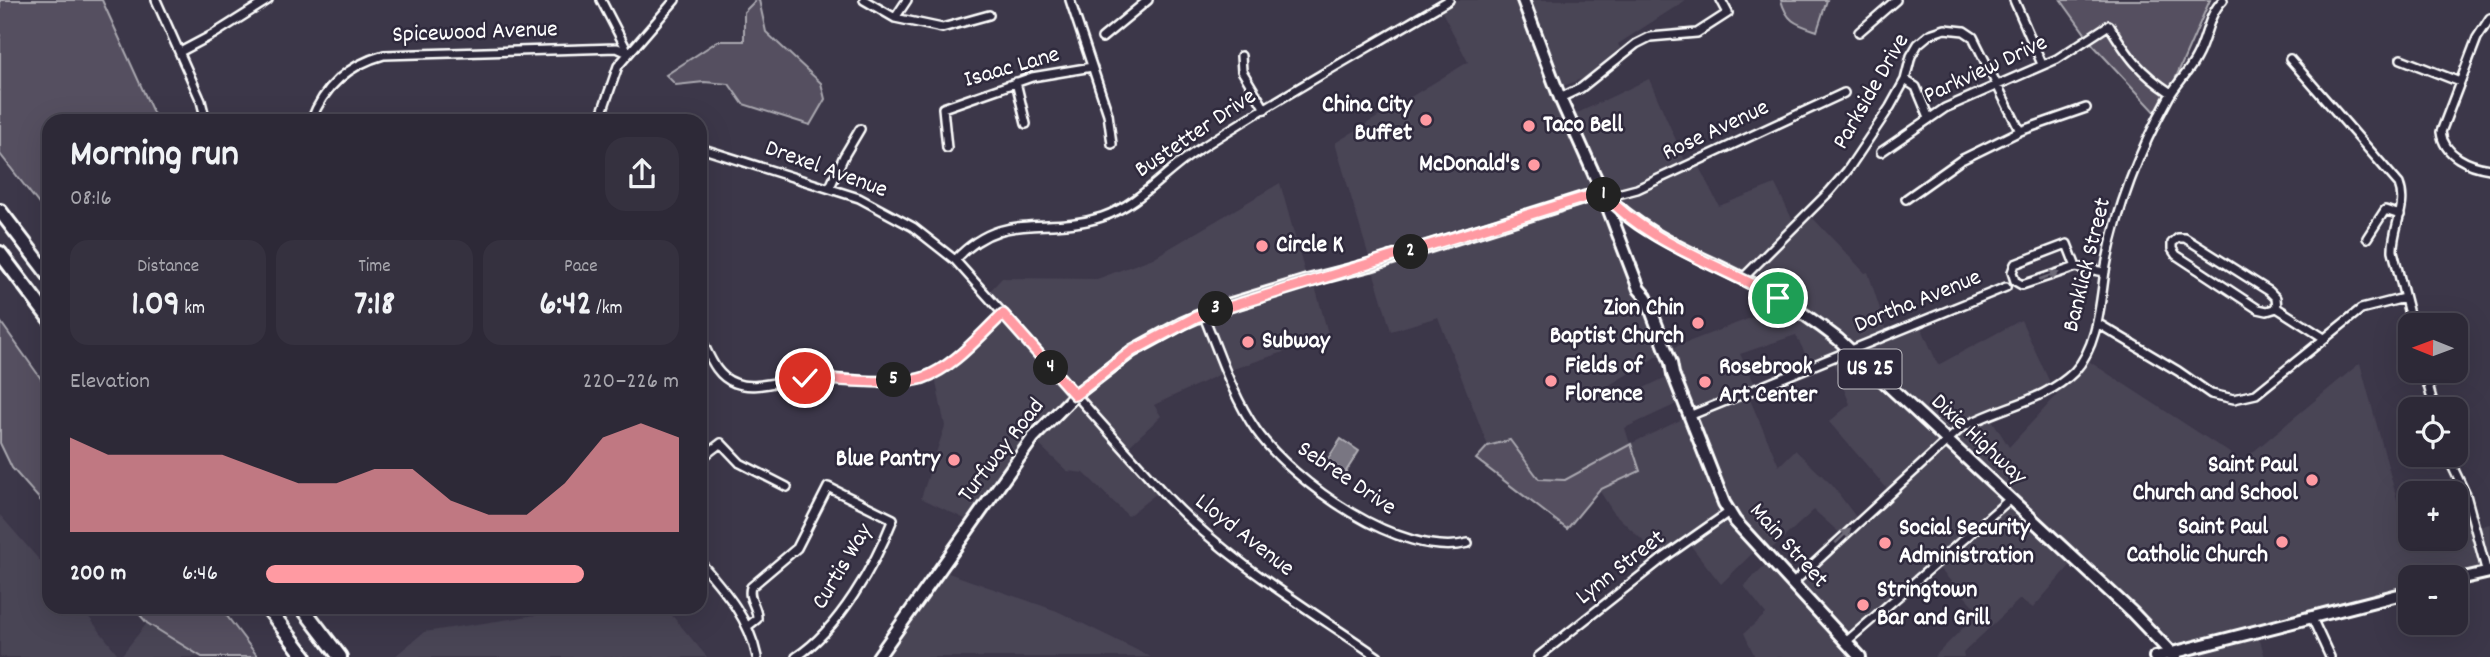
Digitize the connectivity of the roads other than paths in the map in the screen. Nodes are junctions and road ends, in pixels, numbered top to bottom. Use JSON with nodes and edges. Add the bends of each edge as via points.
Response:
{"nodes":[{"id":1,"x":156,"y":0,"type":"edge"},
{"id":2,"x":268,"y":0,"type":"edge"},
{"id":3,"x":601,"y":0,"type":"edge"},
{"id":4,"x":675,"y":0,"type":"edge"},
{"id":5,"x":864,"y":0,"type":"edge"},
{"id":6,"x":907,"y":0,"type":"edge"},
{"id":7,"x":1070,"y":0,"type":"edge"},
{"id":8,"x":1148,"y":0,"type":"edge"},
{"id":9,"x":1449,"y":0,"type":"edge"},
{"id":10,"x":1523,"y":0,"type":"edge"},
{"id":11,"x":1721,"y":0,"type":"edge"},
{"id":12,"x":1896,"y":0,"type":"edge"},
{"id":13,"x":2014,"y":0,"type":"edge"},
{"id":14,"x":2223,"y":0,"type":"edge"},
{"id":15,"x":989,"y":15,"type":"dead end"},
{"id":16,"x":895,"y":18,"type":"junction"},
{"id":17,"x":2490,"y":18,"type":"edge"},
{"id":18,"x":1859,"y":32,"type":"dead end"},
{"id":19,"x":1102,"y":38,"type":"dead end"},
{"id":20,"x":180,"y":52,"type":"junction"},
{"id":21,"x":628,"y":52,"type":"junction"},
{"id":22,"x":1241,"y":56,"type":"dead end"},
{"id":23,"x":2290,"y":59,"type":"dead end"},
{"id":24,"x":2402,"y":59,"type":"dead end"},
{"id":25,"x":2042,"y":64,"type":"junction"},
{"id":26,"x":1092,"y":67,"type":"junction"},
{"id":27,"x":1905,"y":80,"type":"junction"},
{"id":28,"x":1016,"y":82,"type":"junction"},
{"id":29,"x":2460,"y":82,"type":"junction"},
{"id":30,"x":1997,"y":85,"type":"junction"},
{"id":31,"x":1844,"y":93,"type":"dead end"},
{"id":32,"x":2171,"y":93,"type":"junction"},
{"id":33,"x":1560,"y":98,"type":"junction"},
{"id":34,"x":2086,"y":108,"type":"dead end"},
{"id":35,"x":1265,"y":109,"type":"junction"},
{"id":36,"x":204,"y":114,"type":"edge"},
{"id":37,"x":314,"y":114,"type":"edge"},
{"id":38,"x":602,"y":114,"type":"edge"},
{"id":39,"x":1929,"y":118,"type":"junction"},
{"id":40,"x":1026,"y":124,"type":"dead end"},
{"id":41,"x":860,"y":129,"type":"dead end"},
{"id":42,"x":2020,"y":131,"type":"junction"},
{"id":43,"x":1112,"y":144,"type":"dead end"},
{"id":44,"x":947,"y":148,"type":"dead end"},
{"id":45,"x":707,"y":150,"type":"edge"},
{"id":46,"x":1881,"y":152,"type":"dead end"},
{"id":47,"x":2490,"y":169,"type":"edge"},
{"id":48,"x":830,"y":187,"type":"junction"},
{"id":49,"x":1602,"y":192,"type":"junction"},
{"id":50,"x":1906,"y":200,"type":"dead end"},
{"id":51,"x":0,"y":211,"type":"edge"},
{"id":52,"x":2400,"y":215,"type":"junction"},
{"id":53,"x":2367,"y":238,"type":"dead end"},
{"id":54,"x":0,"y":253,"type":"edge"},
{"id":55,"x":955,"y":260,"type":"junction"},
{"id":56,"x":42,"y":266,"type":"edge"},
{"id":57,"x":2076,"y":267,"type":"junction"},
{"id":58,"x":2105,"y":272,"type":"junction"},
{"id":59,"x":1742,"y":279,"type":"junction"},
{"id":60,"x":2006,"y":287,"type":"dead end"},
{"id":61,"x":2404,"y":298,"type":"junction"},
{"id":62,"x":2277,"y":308,"type":"junction"},
{"id":63,"x":42,"y":309,"type":"edge"},
{"id":64,"x":2408,"y":313,"type":"edge"},
{"id":65,"x":1003,"y":314,"type":"junction"},
{"id":66,"x":1203,"y":314,"type":"junction"},
{"id":67,"x":2097,"y":323,"type":"junction"},
{"id":68,"x":2323,"y":338,"type":"junction"},
{"id":69,"x":707,"y":350,"type":"edge"},
{"id":70,"x":1850,"y":350,"type":"junction"},
{"id":71,"x":1075,"y":395,"type":"junction"},
{"id":72,"x":1689,"y":416,"type":"junction"},
{"id":73,"x":1947,"y":440,"type":"junction"},
{"id":74,"x":707,"y":454,"type":"edge"},
{"id":75,"x":2453,"y":467,"type":"edge"},
{"id":76,"x":787,"y":487,"type":"dead end"},
{"id":77,"x":2010,"y":499,"type":"junction"},
{"id":78,"x":1729,"y":512,"type":"junction"},
{"id":79,"x":1468,"y":543,"type":"dead end"},
{"id":80,"x":707,"y":570,"type":"edge"},
{"id":81,"x":2488,"y":572,"type":"edge"},
{"id":82,"x":2468,"y":577,"type":"edge"},
{"id":83,"x":1793,"y":583,"type":"junction"},
{"id":84,"x":2398,"y":595,"type":"edge"},
{"id":85,"x":272,"y":614,"type":"edge"},
{"id":86,"x":307,"y":614,"type":"edge"},
{"id":87,"x":2311,"y":616,"type":"junction"},
{"id":88,"x":748,"y":626,"type":"junction"},
{"id":89,"x":1847,"y":641,"type":"junction"},
{"id":90,"x":2173,"y":655,"type":"edge"},
{"id":91,"x":305,"y":657,"type":"edge"},
{"id":92,"x":340,"y":657,"type":"edge"},
{"id":93,"x":757,"y":657,"type":"edge"},
{"id":94,"x":796,"y":657,"type":"edge"},
{"id":95,"x":878,"y":657,"type":"edge"},
{"id":96,"x":1378,"y":657,"type":"edge"},
{"id":97,"x":1538,"y":657,"type":"edge"},
{"id":98,"x":1860,"y":657,"type":"edge"},
{"id":99,"x":2155,"y":657,"type":"edge"},
{"id":100,"x":2330,"y":657,"type":"edge"}],
"edges":[{"from":1,"to":20,"type":"street"},
{"from":2,"to":20,"type":"street"},
{"from":3,"to":21,"type":"street"},
{"from":4,"to":21,"type":"street"},
{"from":5,"to":16,"type":"street"},
{"from":6,"to":16,"type":"street"},
{"from":7,"to":26,"type":"street"},
{"from":8,"to":19,"type":"street"},
{"from":9,"to":35,"type":"street","name":"Bustetter Drive"},
{"from":10,"to":33,"type":"main road","name":"Dixie Highway","number":"US 25"},
{"from":11,"to":33,"type":"street","via":[[1728,13],[1698,33],[1650,37],[1581,88]]},
{"from":12,"to":18,"type":"street"},
{"from":13,"to":25,"type":"street"},
{"from":14,"to":32,"type":"street","name":"Banklick Street","via":[[2207,26],[2199,53]]},
{"from":15,"to":16,"type":"street","via":[[942,28]]},
{"from":17,"to":29,"type":"street"},
{"from":20,"to":36,"type":"street"},
{"from":21,"to":37,"type":"street","name":"Spicewood Avenue","via":[[617,48],[384,55],[362,62],[336,80]]},
{"from":21,"to":38,"type":"street","via":[[613,76]]},
{"from":22,"to":35,"type":"street","via":[[1242,71]]},
{"from":23,"to":52,"type":"street","via":[[2399,184]]},
{"from":24,"to":29,"type":"street"},
{"from":25,"to":30,"type":"street","name":"Parkview Drive"},
{"from":25,"to":32,"type":"street","name":"Parkview Drive","via":[[2073,50],[2109,24],[2125,53]]},
{"from":26,"to":28,"type":"street","name":"Isaac Lane"},
{"from":26,"to":43,"type":"street","via":[[1108,114]]},
{"from":27,"to":30,"type":"street","name":"Parkside Drive","via":[[1918,44],[1930,34],[1951,29],[1973,37]]},
{"from":27,"to":39,"type":"street","via":[[1916,87]]},
{"from":27,"to":59,"type":"street","name":"Parkside Drive","via":[[1847,171]]},
{"from":28,"to":40,"type":"street"},
{"from":28,"to":44,"type":"street","name":"Isaac Lane","via":[[943,108]]},
{"from":29,"to":47,"type":"street","via":[[2442,139],[2454,155]]},
{"from":30,"to":39,"type":"street","name":"Parkview Drive"},
{"from":30,"to":42,"type":"street","name":"Parkside Drive"},
{"from":31,"to":49,"type":"street","name":"Rose Avenue","via":[[1637,189]]},
{"from":32,"to":58,"type":"street","name":"Banklick Street","via":[[2128,187]]},
{"from":33,"to":49,"type":"main road","name":"Dixie Highway","number":"US 25"},
{"from":34,"to":42,"type":"street"},
{"from":35,"to":55,"type":"street","name":"Bustetter Drive","via":[[1197,150],[1116,211],[1076,222],[997,230],[972,243]]},
{"from":39,"to":46,"type":"street","name":"Parkview Drive"},
{"from":41,"to":48,"type":"street"},
{"from":42,"to":50,"type":"street","via":[[1961,160]]},
{"from":45,"to":48,"type":"street","name":"Drexel Avenue"},
{"from":48,"to":55,"type":"street","name":"Drexel Avenue","via":[[898,217]]},
{"from":49,"to":59,"type":"main road","name":"Dixie Highway","number":"US 25","via":[[1650,232]]},
{"from":49,"to":66,"type":"main road","name":"Turfway Road"},
{"from":49,"to":72,"type":"main road","name":"Main Street","via":[[1651,329]]},
{"from":51,"to":56,"type":"highway"},
{"from":52,"to":53,"type":"street","via":[[2385,210]]},
{"from":52,"to":61,"type":"street","via":[[2392,239]]},
{"from":54,"to":63,"type":"highway"},
{"from":55,"to":65,"type":"street","name":"Drexel Avenue"},
{"from":57,"to":57,"type":"street","one_way":true,"via":[[2067,244],[2015,264],[2012,272],[2022,285]]},
{"from":57,"to":58,"type":"street"},
{"from":58,"to":67,"type":"street","name":"Banklick Street"},
{"from":59,"to":70,"type":"main road","name":"Dixie Highway","number":"US 25","via":[[1799,310]]},
{"from":60,"to":70,"type":"street","name":"Dortha Avenue"},
{"from":61,"to":64,"type":"street"},
{"from":61,"to":68,"type":"street","via":[[2361,309]]},
{"from":62,"to":62,"type":"street","via":[[2276,298],[2259,284],[2185,238],[2172,243],[2176,255],[2258,309]]},
{"from":62,"to":68,"type":"street"},
{"from":65,"to":69,"type":"street","via":[[945,366],[914,380],[805,378],[743,385],[719,373]]},
{"from":65,"to":71,"type":"street","name":"Drexel Avenue"},
{"from":66,"to":71,"type":"main road","name":"Turfway Road","via":[[1132,351]]},
{"from":66,"to":79,"type":"street","name":"Sebree Drive","via":[[1250,421],[1297,473],[1385,531],[1444,546]]},
{"from":67,"to":68,"type":"street","via":[[2211,394],[2234,399],[2256,394]]},
{"from":67,"to":73,"type":"street","name":"Banklick Street","via":[[2084,358],[2065,379],[1974,421]]},
{"from":70,"to":72,"type":"street","name":"Dortha Avenue"},
{"from":70,"to":73,"type":"main road","name":"Dixie Highway","number":"US 25"},
{"from":71,"to":95,"type":"main road","name":"Turfway Road","via":[[1020,456]]},
{"from":71,"to":96,"type":"street","name":"Lloyd Avenue","via":[[1201,532]]},
{"from":72,"to":78,"type":"main road","name":"Main Street"},
{"from":73,"to":77,"type":"main road","name":"Dixie Highway","number":"US 25"},
{"from":83,"to":73,"type":"street","name":"Banklick Street","one_way":true},
{"from":74,"to":76,"type":"street","via":[[721,443],[740,463]]},
{"from":75,"to":81,"type":"street","via":[[2466,495]]},
{"from":77,"to":89,"type":"street"},
{"from":77,"to":90,"type":"main road","name":"Dixie Highway","number":"US 25"},
{"from":78,"to":83,"type":"main road","name":"Main Street"},
{"from":78,"to":97,"type":"street","name":"Lynn Street"},
{"from":80,"to":88,"type":"street"},
{"from":81,"to":82,"type":"main road"},
{"from":83,"to":89,"type":"main road","name":"Main Street"},
{"from":84,"to":87,"type":"main road"},
{"from":85,"to":91,"type":"highway"},
{"from":86,"to":92,"type":"highway"},
{"from":87,"to":90,"type":"main road"},
{"from":87,"to":100,"type":"street"},
{"from":88,"to":93,"type":"street"},
{"from":88,"to":94,"type":"street","name":"Curtis Way","via":[[757,619],[751,587],[797,548],[828,487],[893,519],[880,551],[833,623]]},
{"from":89,"to":98,"type":"main road","name":"Main Street"},
{"from":90,"to":99,"type":"main road"}]}
